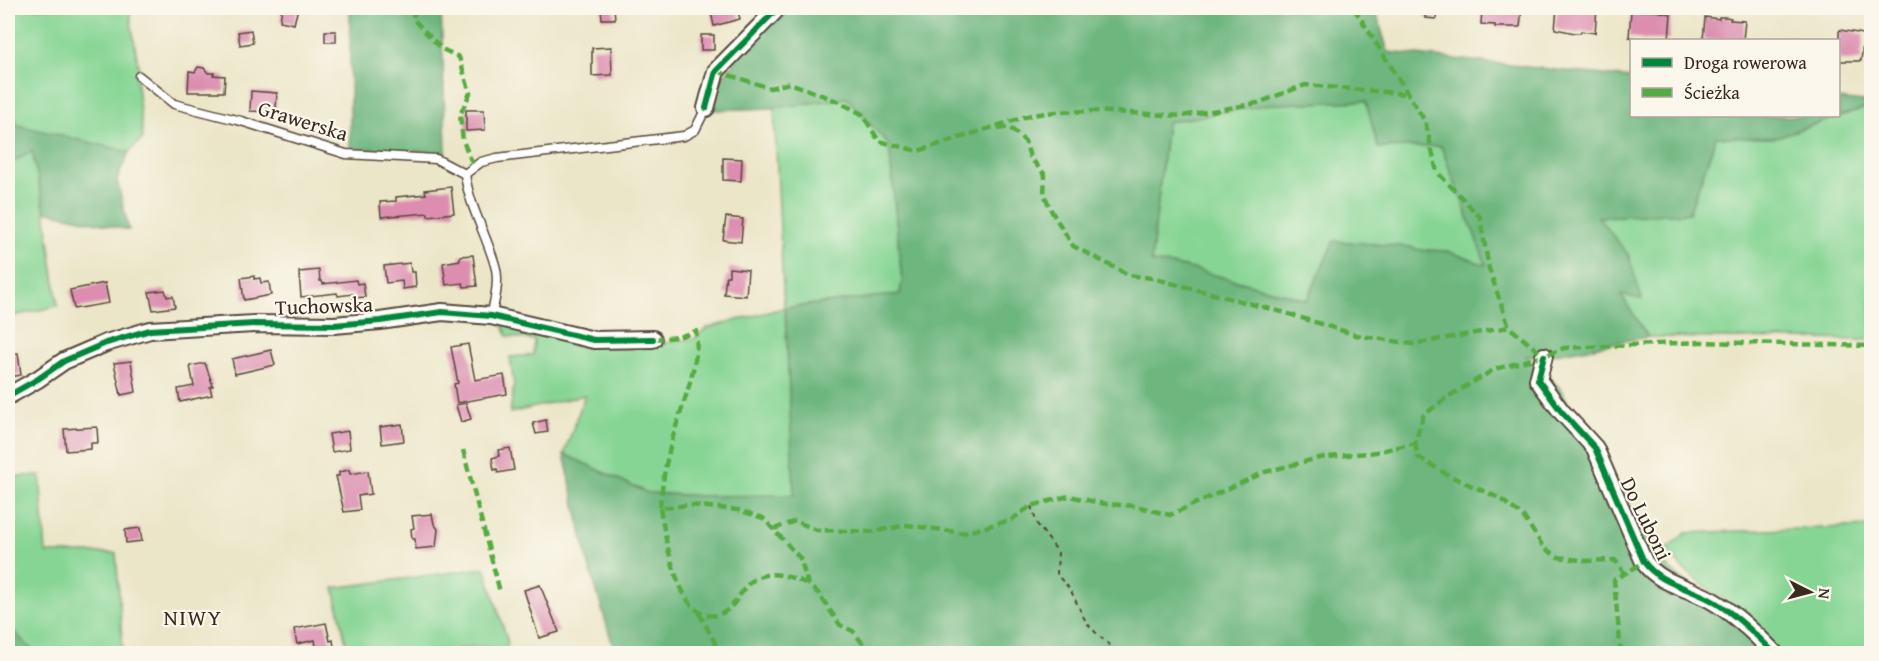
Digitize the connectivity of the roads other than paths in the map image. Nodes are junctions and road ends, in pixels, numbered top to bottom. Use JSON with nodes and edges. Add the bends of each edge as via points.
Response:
{"nodes":[{"id":1,"x":776,"y":8,"type":"edge"},
{"id":2,"x":138,"y":76,"type":"dead end"},
{"id":3,"x":706,"y":108,"type":"joint"},
{"id":4,"x":465,"y":174,"type":"junction"},
{"id":5,"x":491,"y":316,"type":"junction"},
{"id":6,"x":653,"y":339,"type":"dead end"},
{"id":7,"x":1544,"y":356,"type":"dead end"},
{"id":8,"x":8,"y":396,"type":"edge"},
{"id":9,"x":1774,"y":654,"type":"edge"}],
"edges":[{"from":1,"to":3,"type":"street","via":[[716,71]]},
{"from":2,"to":4,"type":"lane","name":"Grawerska","via":[[174,104],[346,154],[436,159]]},
{"from":3,"to":4,"type":"lane","via":[[695,130],[684,136],[496,158],[481,162]]},
{"from":4,"to":5,"type":"lane","via":[[496,271],[496,299]]},
{"from":5,"to":6,"type":"street","name":"Tuchowska","via":[[594,340]]},
{"from":5,"to":8,"type":"street","name":"Tuchowska","via":[[442,312],[334,324],[150,330],[64,361]]},
{"from":7,"to":9,"type":"street","name":"Do Luboni","via":[[1538,380],[1595,448],[1651,572],[1713,601]]}]}
